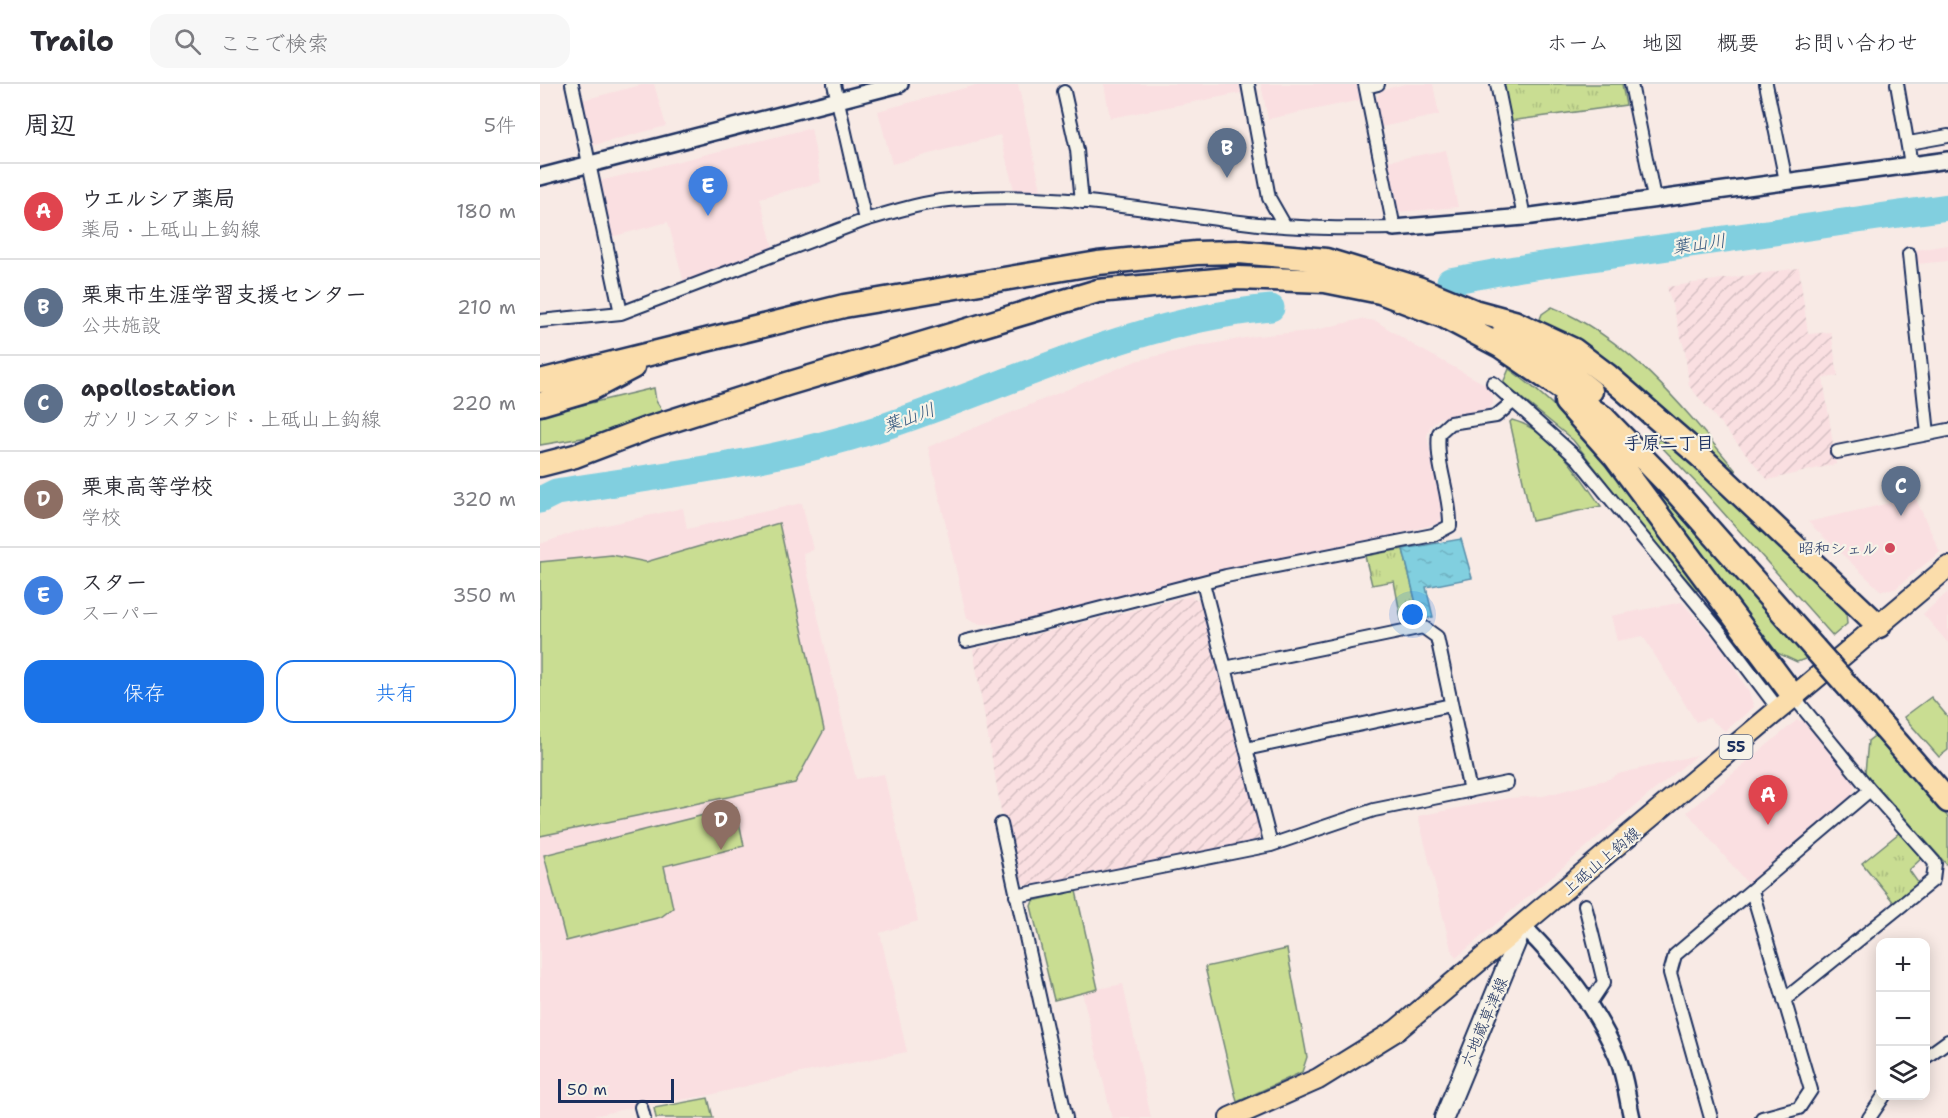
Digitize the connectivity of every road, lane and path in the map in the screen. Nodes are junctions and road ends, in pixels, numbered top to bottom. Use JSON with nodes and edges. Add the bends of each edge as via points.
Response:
{"nodes":[{"id":1,"x":572,"y":84,"type":"edge"},
{"id":2,"x":834,"y":84,"type":"edge"},
{"id":3,"x":900,"y":84,"type":"edge"},
{"id":4,"x":1248,"y":84,"type":"edge"},
{"id":5,"x":1378,"y":84,"type":"edge"},
{"id":6,"x":1497,"y":84,"type":"edge"},
{"id":7,"x":1631,"y":84,"type":"edge"},
{"id":8,"x":1766,"y":84,"type":"edge"},
{"id":9,"x":1897,"y":84,"type":"edge"},
{"id":10,"x":1365,"y":86,"type":"edge"},
{"id":11,"x":1065,"y":92,"type":"dead end"},
{"id":12,"x":837,"y":100,"type":"junction"},
{"id":13,"x":1948,"y":136,"type":"edge"},
{"id":14,"x":1909,"y":142,"type":"junction"},
{"id":15,"x":1948,"y":160,"type":"edge"},
{"id":16,"x":1911,"y":164,"type":"junction"},
{"id":17,"x":589,"y":166,"type":"junction"},
{"id":18,"x":540,"y":177,"type":"edge"},
{"id":19,"x":1786,"y":181,"type":"junction"},
{"id":20,"x":1654,"y":198,"type":"junction"},
{"id":21,"x":1082,"y":202,"type":"junction"},
{"id":22,"x":1524,"y":217,"type":"junction"},
{"id":23,"x":865,"y":220,"type":"junction"},
{"id":24,"x":1285,"y":226,"type":"junction"},
{"id":25,"x":1394,"y":228,"type":"junction"},
{"id":26,"x":1909,"y":254,"type":"dead end"},
{"id":27,"x":1473,"y":311,"type":"junction"},
{"id":28,"x":621,"y":313,"type":"junction"},
{"id":29,"x":540,"y":319,"type":"edge"},
{"id":30,"x":663,"y":351,"type":"junction"},
{"id":31,"x":1540,"y":372,"type":"junction"},
{"id":32,"x":540,"y":381,"type":"edge"},
{"id":33,"x":1493,"y":383,"type":"dead end"},
{"id":34,"x":1514,"y":401,"type":"junction"},
{"id":35,"x":540,"y":404,"type":"edge"},
{"id":36,"x":646,"y":429,"type":"junction"},
{"id":37,"x":1948,"y":430,"type":"edge"},
{"id":38,"x":1928,"y":434,"type":"junction"},
{"id":39,"x":540,"y":449,"type":"edge"},
{"id":40,"x":1837,"y":452,"type":"dead end"},
{"id":41,"x":540,"y":465,"type":"edge"},
{"id":42,"x":1948,"y":567,"type":"edge"},
{"id":43,"x":1203,"y":584,"type":"junction"},
{"id":44,"x":1878,"y":626,"type":"junction"},
{"id":45,"x":966,"y":640,"type":"dead end"},
{"id":46,"x":1819,"y":643,"type":"junction"},
{"id":47,"x":1225,"y":668,"type":"junction"},
{"id":48,"x":1849,"y":678,"type":"junction"},
{"id":49,"x":1787,"y":704,"type":"junction"},
{"id":50,"x":1451,"y":705,"type":"junction"},
{"id":51,"x":1246,"y":749,"type":"junction"},
{"id":52,"x":1948,"y":781,"type":"edge"},
{"id":53,"x":1507,"y":783,"type":"dead end"},
{"id":54,"x":1870,"y":790,"type":"junction"},
{"id":55,"x":1470,"y":791,"type":"junction"},
{"id":56,"x":1948,"y":801,"type":"edge"},
{"id":57,"x":1001,"y":824,"type":"dead end"},
{"id":58,"x":1271,"y":845,"type":"junction"},
{"id":59,"x":1752,"y":891,"type":"junction"},
{"id":60,"x":1016,"y":896,"type":"junction"},
{"id":61,"x":1585,"y":905,"type":"dead end"},
{"id":62,"x":1523,"y":926,"type":"junction"},
{"id":63,"x":1784,"y":1000,"type":"junction"},
{"id":64,"x":1590,"y":1003,"type":"junction"},
{"id":65,"x":1948,"y":1041,"type":"edge"},
{"id":66,"x":1930,"y":1054,"type":"edge"},
{"id":67,"x":1881,"y":1100,"type":"edge"},
{"id":68,"x":1066,"y":1118,"type":"edge"},
{"id":69,"x":1230,"y":1118,"type":"edge"},
{"id":70,"x":1444,"y":1118,"type":"edge"},
{"id":71,"x":1632,"y":1118,"type":"edge"},
{"id":72,"x":1711,"y":1118,"type":"edge"},
{"id":73,"x":1762,"y":1118,"type":"edge"},
{"id":74,"x":1869,"y":1118,"type":"edge"}],
"edges":[{"from":1,"to":17,"type":"street"},
{"from":2,"to":12,"type":"street"},
{"from":3,"to":12,"type":"street"},
{"from":4,"to":24,"type":"street","via":[[1269,198]]},
{"from":5,"to":10,"type":"street"},
{"from":6,"to":22,"type":"street"},
{"from":7,"to":20,"type":"street"},
{"from":8,"to":19,"type":"street"},
{"from":9,"to":14,"type":"street"},
{"from":10,"to":25,"type":"street"},
{"from":11,"to":21,"type":"street","via":[[1077,150]]},
{"from":12,"to":17,"type":"street"},
{"from":12,"to":23,"type":"street"},
{"from":13,"to":14,"type":"street"},
{"from":14,"to":16,"type":"street"},
{"from":15,"to":16,"type":"street"},
{"from":16,"to":19,"type":"street"},
{"from":17,"to":18,"type":"street"},
{"from":17,"to":28,"type":"street"},
{"from":19,"to":20,"type":"street"},
{"from":20,"to":22,"type":"street"},
{"from":21,"to":23,"type":"street","via":[[1040,197],[947,200]]},
{"from":21,"to":24,"type":"street"},
{"from":22,"to":25,"type":"street"},
{"from":23,"to":28,"type":"street"},
{"from":24,"to":25,"type":"street"},
{"from":26,"to":38,"type":"street"},
{"from":27,"to":30,"type":"highway","via":[[1418,288],[1326,260],[1239,252],[1196,253],[1098,263],[932,289],[754,326]]},
{"from":27,"to":44,"type":"highway","via":[[1541,334],[1574,350],[1607,375],[1700,456]]},
{"from":27,"to":46,"type":"highway","via":[[1558,365],[1615,411],[1685,479]]},
{"from":28,"to":29,"type":"street"},
{"from":30,"to":32,"type":"highway"},
{"from":30,"to":35,"type":"highway","via":[[591,389]]},
{"from":31,"to":36,"type":"highway","via":[[1445,317],[1380,292],[1325,281],[1238,278],[1098,291]]},
{"from":31,"to":46,"type":"highway","via":[[1603,417]]},
{"from":31,"to":49,"type":"highway","via":[[1615,457]]},
{"from":33,"to":34,"type":"street"},
{"from":34,"to":43,"type":"street","via":[[1496,416],[1450,423],[1439,433],[1437,448],[1450,526],[1433,535],[1226,576]]},
{"from":34,"to":49,"type":"street","via":[[1577,458],[1717,628]]},
{"from":36,"to":39,"type":"highway"},
{"from":36,"to":41,"type":"highway"},
{"from":37,"to":38,"type":"street"},
{"from":38,"to":40,"type":"street"},
{"from":42,"to":44,"type":"main road","name":"上砥山上鈎線","number":"55"},
{"from":43,"to":45,"type":"street"},
{"from":43,"to":47,"type":"street"},
{"from":44,"to":49,"type":"main road","name":"上砥山上鈎線","number":"55"},
{"from":46,"to":48,"type":"highway","bridge":true},
{"from":47,"to":50,"type":"street","via":[[1424,627],[1437,636]]},
{"from":47,"to":51,"type":"street"},
{"from":48,"to":52,"type":"highway"},
{"from":48,"to":56,"type":"highway"},
{"from":49,"to":54,"type":"street"},
{"from":49,"to":62,"type":"main road","name":"上砥山上鈎線","number":"55"},
{"from":50,"to":51,"type":"street"},
{"from":50,"to":55,"type":"street"},
{"from":51,"to":58,"type":"street"},
{"from":53,"to":55,"type":"street"},
{"from":54,"to":59,"type":"street"},
{"from":54,"to":63,"type":"street","via":[[1935,863],[1933,880]]},
{"from":55,"to":58,"type":"street","via":[[1374,810]]},
{"from":57,"to":60,"type":"street"},
{"from":58,"to":60,"type":"street"},
{"from":59,"to":63,"type":"street"},
{"from":59,"to":72,"type":"street","via":[[1675,955],[1670,973]]},
{"from":60,"to":68,"type":"street"},
{"from":61,"to":64,"type":"street","via":[[1604,982]]},
{"from":62,"to":64,"type":"street"},
{"from":62,"to":69,"type":"main road","name":"上砥山上鈎線","number":"55","via":[[1397,1030],[1318,1079]]},
{"from":62,"to":70,"type":"main road","name":"六地蔵草津線"},
{"from":63,"to":73,"type":"street","via":[[1810,1090],[1799,1108]]},
{"from":64,"to":71,"type":"street","via":[[1617,1057]]},
{"from":65,"to":66,"type":"street"},
{"from":67,"to":74,"type":"street"}]}
